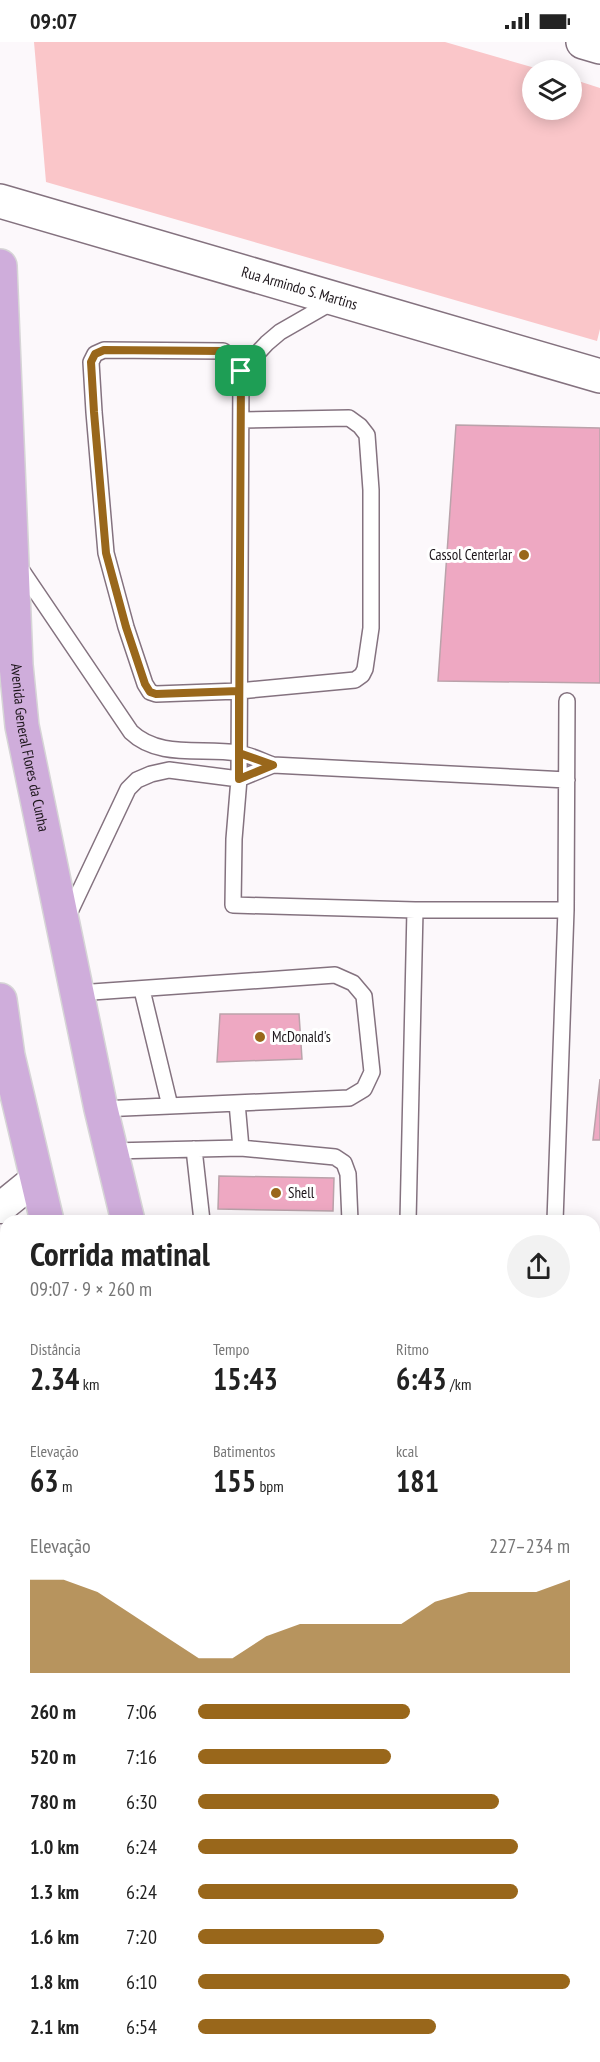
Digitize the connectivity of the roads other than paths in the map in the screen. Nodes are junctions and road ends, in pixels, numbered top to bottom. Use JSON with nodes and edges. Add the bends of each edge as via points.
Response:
{"nodes":[{"id":1,"x":583,"y":42,"type":"edge"},
{"id":2,"x":600,"y":47,"type":"edge"},
{"id":3,"x":0,"y":201,"type":"edge"},
{"id":4,"x":0,"y":266,"type":"edge"},
{"id":5,"x":336,"y":300,"type":"junction"},
{"id":6,"x":241,"y":371,"type":"junction"},
{"id":7,"x":600,"y":376,"type":"edge"},
{"id":8,"x":242,"y":420,"type":"junction"},
{"id":9,"x":12,"y":556,"type":"junction"},
{"id":10,"x":239,"y":691,"type":"junction"},
{"id":11,"x":567,"y":701,"type":"dead end"},
{"id":12,"x":239,"y":753,"type":"junction"},
{"id":13,"x":273,"y":765,"type":"junction"},
{"id":14,"x":239,"y":779,"type":"junction"},
{"id":15,"x":567,"y":780,"type":"junction"},
{"id":16,"x":415,"y":910,"type":"junction"},
{"id":17,"x":566,"y":910,"type":"junction"},
{"id":18,"x":63,"y":928,"type":"junction"},
{"id":19,"x":142,"y":990,"type":"junction"},
{"id":20,"x":78,"y":993,"type":"junction"},
{"id":21,"x":0,"y":1000,"type":"edge"},
{"id":22,"x":237,"y":1103,"type":"junction"},
{"id":23,"x":170,"y":1106,"type":"junction"},
{"id":24,"x":101,"y":1109,"type":"junction"},
{"id":25,"x":241,"y":1148,"type":"junction"},
{"id":26,"x":194,"y":1149,"type":"junction"},
{"id":27,"x":111,"y":1151,"type":"junction"},
{"id":28,"x":37,"y":1178,"type":"junction"},
{"id":29,"x":0,"y":1208,"type":"edge"},
{"id":30,"x":46,"y":1215,"type":"edge"},
{"id":31,"x":127,"y":1215,"type":"edge"},
{"id":32,"x":201,"y":1215,"type":"edge"},
{"id":33,"x":350,"y":1215,"type":"edge"},
{"id":34,"x":408,"y":1215,"type":"edge"},
{"id":35,"x":555,"y":1215,"type":"edge"}],
"edges":[{"from":1,"to":2,"type":"street"},
{"from":3,"to":5,"type":"street","name":"Rua Armindo S. Martins"},
{"from":4,"to":9,"type":"main road","name":"Avenida General Flores da Cunha"},
{"from":5,"to":6,"type":"lane","via":[[280,332]]},
{"from":5,"to":7,"type":"street","name":"Rua Armindo S. Martins"},
{"from":6,"to":8,"type":"lane"},
{"from":6,"to":10,"type":"lane","via":[[236,360],[223,351],[104,350],[95,354],[91,362],[106,553],[145,684],[156,694]]},
{"from":8,"to":10,"type":"lane"},
{"from":8,"to":10,"type":"lane","via":[[349,418],[367,435],[371,628],[365,669],[355,680]]},
{"from":9,"to":12,"type":"lane","via":[[139,740],[169,749]]},
{"from":9,"to":18,"type":"main road","name":"Avenida General Flores da Cunha","via":[[22,726]]},
{"from":10,"to":12,"type":"lane"},
{"from":11,"to":15,"type":"lane"},
{"from":12,"to":13,"type":"lane"},
{"from":12,"to":14,"type":"lane"},
{"from":13,"to":14,"type":"lane"},
{"from":13,"to":15,"type":"lane"},
{"from":14,"to":16,"type":"lane","via":[[233,905]]},
{"from":14,"to":18,"type":"lane","via":[[169,770],[137,780],[128,789]]},
{"from":15,"to":17,"type":"lane"},
{"from":16,"to":17,"type":"lane"},
{"from":16,"to":34,"type":"lane"},
{"from":17,"to":35,"type":"lane"},
{"from":18,"to":20,"type":"main road","name":"Avenida General Flores da Cunha"},
{"from":19,"to":20,"type":"lane"},
{"from":19,"to":22,"type":"lane","via":[[335,975],[353,982],[364,996],[372,1072],[364,1089],[349,1098]]},
{"from":19,"to":23,"type":"lane"},
{"from":20,"to":24,"type":"main road","name":"Avenida General Flores da Cunha"},
{"from":21,"to":28,"type":"main road","via":[[8,1056]]},
{"from":22,"to":23,"type":"lane"},
{"from":22,"to":25,"type":"lane"},
{"from":23,"to":24,"type":"lane"},
{"from":24,"to":27,"type":"main road","name":"Avenida General Flores da Cunha"},
{"from":25,"to":26,"type":"lane"},
{"from":25,"to":33,"type":"lane","via":[[335,1157],[344,1163],[348,1174]]},
{"from":26,"to":27,"type":"lane"},
{"from":26,"to":32,"type":"lane"},
{"from":27,"to":31,"type":"main road","name":"Avenida General Flores da Cunha"},
{"from":28,"to":29,"type":"street"},
{"from":28,"to":30,"type":"main road"}]}
